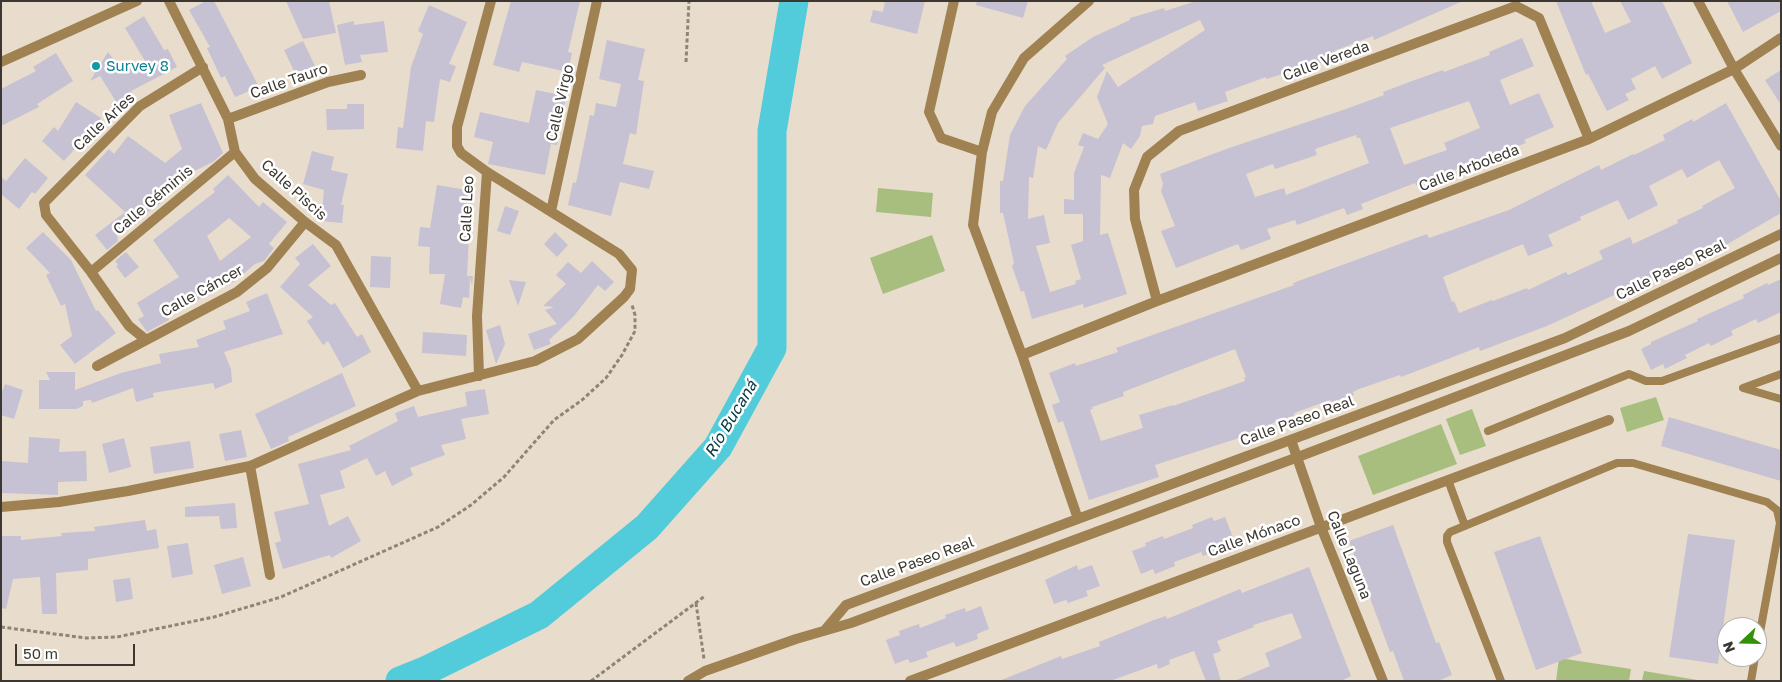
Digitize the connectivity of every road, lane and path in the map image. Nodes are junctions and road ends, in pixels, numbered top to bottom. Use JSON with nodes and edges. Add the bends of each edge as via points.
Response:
{"nodes":[{"id":1,"x":137,"y":1,"type":"edge"},
{"id":2,"x":169,"y":1,"type":"edge"},
{"id":3,"x":491,"y":1,"type":"edge"},
{"id":4,"x":598,"y":1,"type":"edge"},
{"id":5,"x":690,"y":1,"type":"edge"},
{"id":6,"x":954,"y":1,"type":"edge"},
{"id":7,"x":1090,"y":1,"type":"edge"},
{"id":8,"x":1698,"y":1,"type":"edge"},
{"id":9,"x":1781,"y":38,"type":"edge"},
{"id":10,"x":1,"y":62,"type":"edge"},
{"id":11,"x":686,"y":62,"type":"dead end"},
{"id":12,"x":203,"y":67,"type":"junction"},
{"id":13,"x":1734,"y":68,"type":"junction"},
{"id":14,"x":361,"y":75,"type":"dead end"},
{"id":15,"x":228,"y":119,"type":"junction"},
{"id":16,"x":1589,"y":138,"type":"junction"},
{"id":17,"x":1781,"y":146,"type":"edge"},
{"id":18,"x":235,"y":152,"type":"junction"},
{"id":19,"x":982,"y":152,"type":"junction"},
{"id":20,"x":487,"y":172,"type":"junction"},
{"id":21,"x":551,"y":211,"type":"junction"},
{"id":22,"x":305,"y":222,"type":"junction"},
{"id":23,"x":1781,"y":234,"type":"edge"},
{"id":24,"x":1781,"y":258,"type":"edge"},
{"id":25,"x":92,"y":272,"type":"junction"},
{"id":26,"x":624,"y":297,"type":"junction"},
{"id":27,"x":1157,"y":301,"type":"junction"},
{"id":28,"x":1781,"y":338,"type":"edge"},
{"id":29,"x":145,"y":339,"type":"junction"},
{"id":30,"x":1022,"y":355,"type":"junction"},
{"id":31,"x":97,"y":366,"type":"dead end"},
{"id":32,"x":1781,"y":374,"type":"edge"},
{"id":33,"x":479,"y":376,"type":"junction"},
{"id":34,"x":418,"y":391,"type":"junction"},
{"id":35,"x":1781,"y":399,"type":"edge"},
{"id":36,"x":1609,"y":420,"type":"dead end"},
{"id":37,"x":1488,"y":431,"type":"dead end"},
{"id":38,"x":1291,"y":440,"type":"junction"},
{"id":39,"x":1298,"y":457,"type":"junction"},
{"id":40,"x":250,"y":466,"type":"junction"},
{"id":41,"x":1448,"y":480,"type":"junction"},
{"id":42,"x":1,"y":507,"type":"edge"},
{"id":43,"x":1078,"y":518,"type":"junction"},
{"id":44,"x":1465,"y":526,"type":"junction"},
{"id":45,"x":1320,"y":527,"type":"junction"},
{"id":46,"x":270,"y":575,"type":"dead end"},
{"id":47,"x":705,"y":596,"type":"dead end"},
{"id":48,"x":696,"y":603,"type":"junction"},
{"id":49,"x":1763,"y":617,"type":"edge"},
{"id":50,"x":1,"y":627,"type":"edge"},
{"id":51,"x":824,"y":631,"type":"junction"},
{"id":52,"x":1754,"y":667,"type":"edge"},
{"id":53,"x":705,"y":671,"type":"junction"},
{"id":54,"x":591,"y":681,"type":"edge"},
{"id":55,"x":688,"y":681,"type":"edge"},
{"id":56,"x":910,"y":681,"type":"edge"},
{"id":57,"x":1383,"y":681,"type":"edge"},
{"id":58,"x":1501,"y":681,"type":"edge"},
{"id":59,"x":1751,"y":681,"type":"edge"}],
"edges":[{"from":1,"to":10,"type":"street"},
{"from":2,"to":12,"type":"street","name":"Calle Piscis"},
{"from":3,"to":20,"type":"street","name":"Calle Leo","via":[[456,140],[462,153]]},
{"from":4,"to":21,"type":"street","name":"Calle Virgo"},
{"from":5,"to":11,"type":"path"},
{"from":6,"to":19,"type":"street","via":[[928,112],[941,138]]},
{"from":7,"to":19,"type":"street","via":[[1024,58],[992,112]]},
{"from":8,"to":13,"type":"street"},
{"from":9,"to":13,"type":"street","name":"Calle Arboleda"},
{"from":12,"to":15,"type":"street","name":"Calle Piscis"},
{"from":12,"to":25,"type":"street","name":"Calle Aries","via":[[140,106],[44,203],[46,215]]},
{"from":13,"to":16,"type":"street","name":"Calle Arboleda"},
{"from":13,"to":17,"type":"street"},
{"from":14,"to":15,"type":"street","name":"Calle Tauro","via":[[328,82]]},
{"from":15,"to":18,"type":"street","name":"Calle Piscis"},
{"from":16,"to":27,"type":"street","name":"Calle Arboleda"},
{"from":16,"to":27,"type":"street","name":"Calle Vereda","via":[[1538,18],[1516,6],[1179,131],[1147,157],[1134,190],[1135,219]]},
{"from":18,"to":22,"type":"street","name":"Calle Piscis","via":[[255,179]]},
{"from":18,"to":25,"type":"street","name":"Calle Géminis"},
{"from":19,"to":30,"type":"street","via":[[974,225]]},
{"from":20,"to":21,"type":"street"},
{"from":20,"to":33,"type":"street","name":"Calle Leo","via":[[477,316]]},
{"from":21,"to":26,"type":"street","via":[[619,254],[632,270],[630,289]]},
{"from":22,"to":29,"type":"street","name":"Calle Cáncer","via":[[267,268],[237,292]]},
{"from":22,"to":34,"type":"street","name":"Calle Piscis","via":[[336,245]]},
{"from":23,"to":38,"type":"street","name":"Calle Paseo Real","via":[[1565,338]]},
{"from":24,"to":39,"type":"street","via":[[1629,331]]},
{"from":25,"to":29,"type":"street","via":[[129,326]]},
{"from":26,"to":33,"type":"street","via":[[578,339],[536,361]]},
{"from":26,"to":50,"type":"path","via":[[631,302],[635,331],[606,378],[554,420],[504,477],[438,527],[281,597],[206,618],[110,637],[86,638]]},
{"from":27,"to":30,"type":"street","name":"Calle Arboleda"},
{"from":28,"to":37,"type":"lane","via":[[1662,381],[1629,374]]},
{"from":29,"to":31,"type":"street","name":"Calle Cáncer"},
{"from":30,"to":43,"type":"street"},
{"from":32,"to":35,"type":"lane","via":[[1743,388]]},
{"from":33,"to":34,"type":"street"},
{"from":34,"to":40,"type":"street"},
{"from":36,"to":41,"type":"street","name":"Calle Mónaco"},
{"from":38,"to":39,"type":"street","name":"Calle Laguna"},
{"from":38,"to":43,"type":"street","name":"Calle Paseo Real"},
{"from":39,"to":45,"type":"street","name":"Calle Laguna"},
{"from":39,"to":51,"type":"street"},
{"from":40,"to":42,"type":"street","via":[[59,502]]},
{"from":40,"to":46,"type":"street"},
{"from":41,"to":44,"type":"lane"},
{"from":41,"to":45,"type":"street","name":"Calle Mónaco"},
{"from":43,"to":51,"type":"street","name":"Calle Paseo Real","via":[[846,605]]},
{"from":44,"to":49,"type":"lane","via":[[1625,463],[1767,502],[1776,510],[1780,523]]},
{"from":44,"to":58,"type":"lane","via":[[1450,532],[1447,542]]},
{"from":45,"to":56,"type":"street","name":"Calle Mónaco"},
{"from":45,"to":57,"type":"street","name":"Calle Laguna"},
{"from":47,"to":48,"type":"path"},
{"from":48,"to":53,"type":"path"},
{"from":48,"to":54,"type":"path"},
{"from":51,"to":53,"type":"street"},
{"from":52,"to":59,"type":"lane"},
{"from":53,"to":55,"type":"street"}]}
